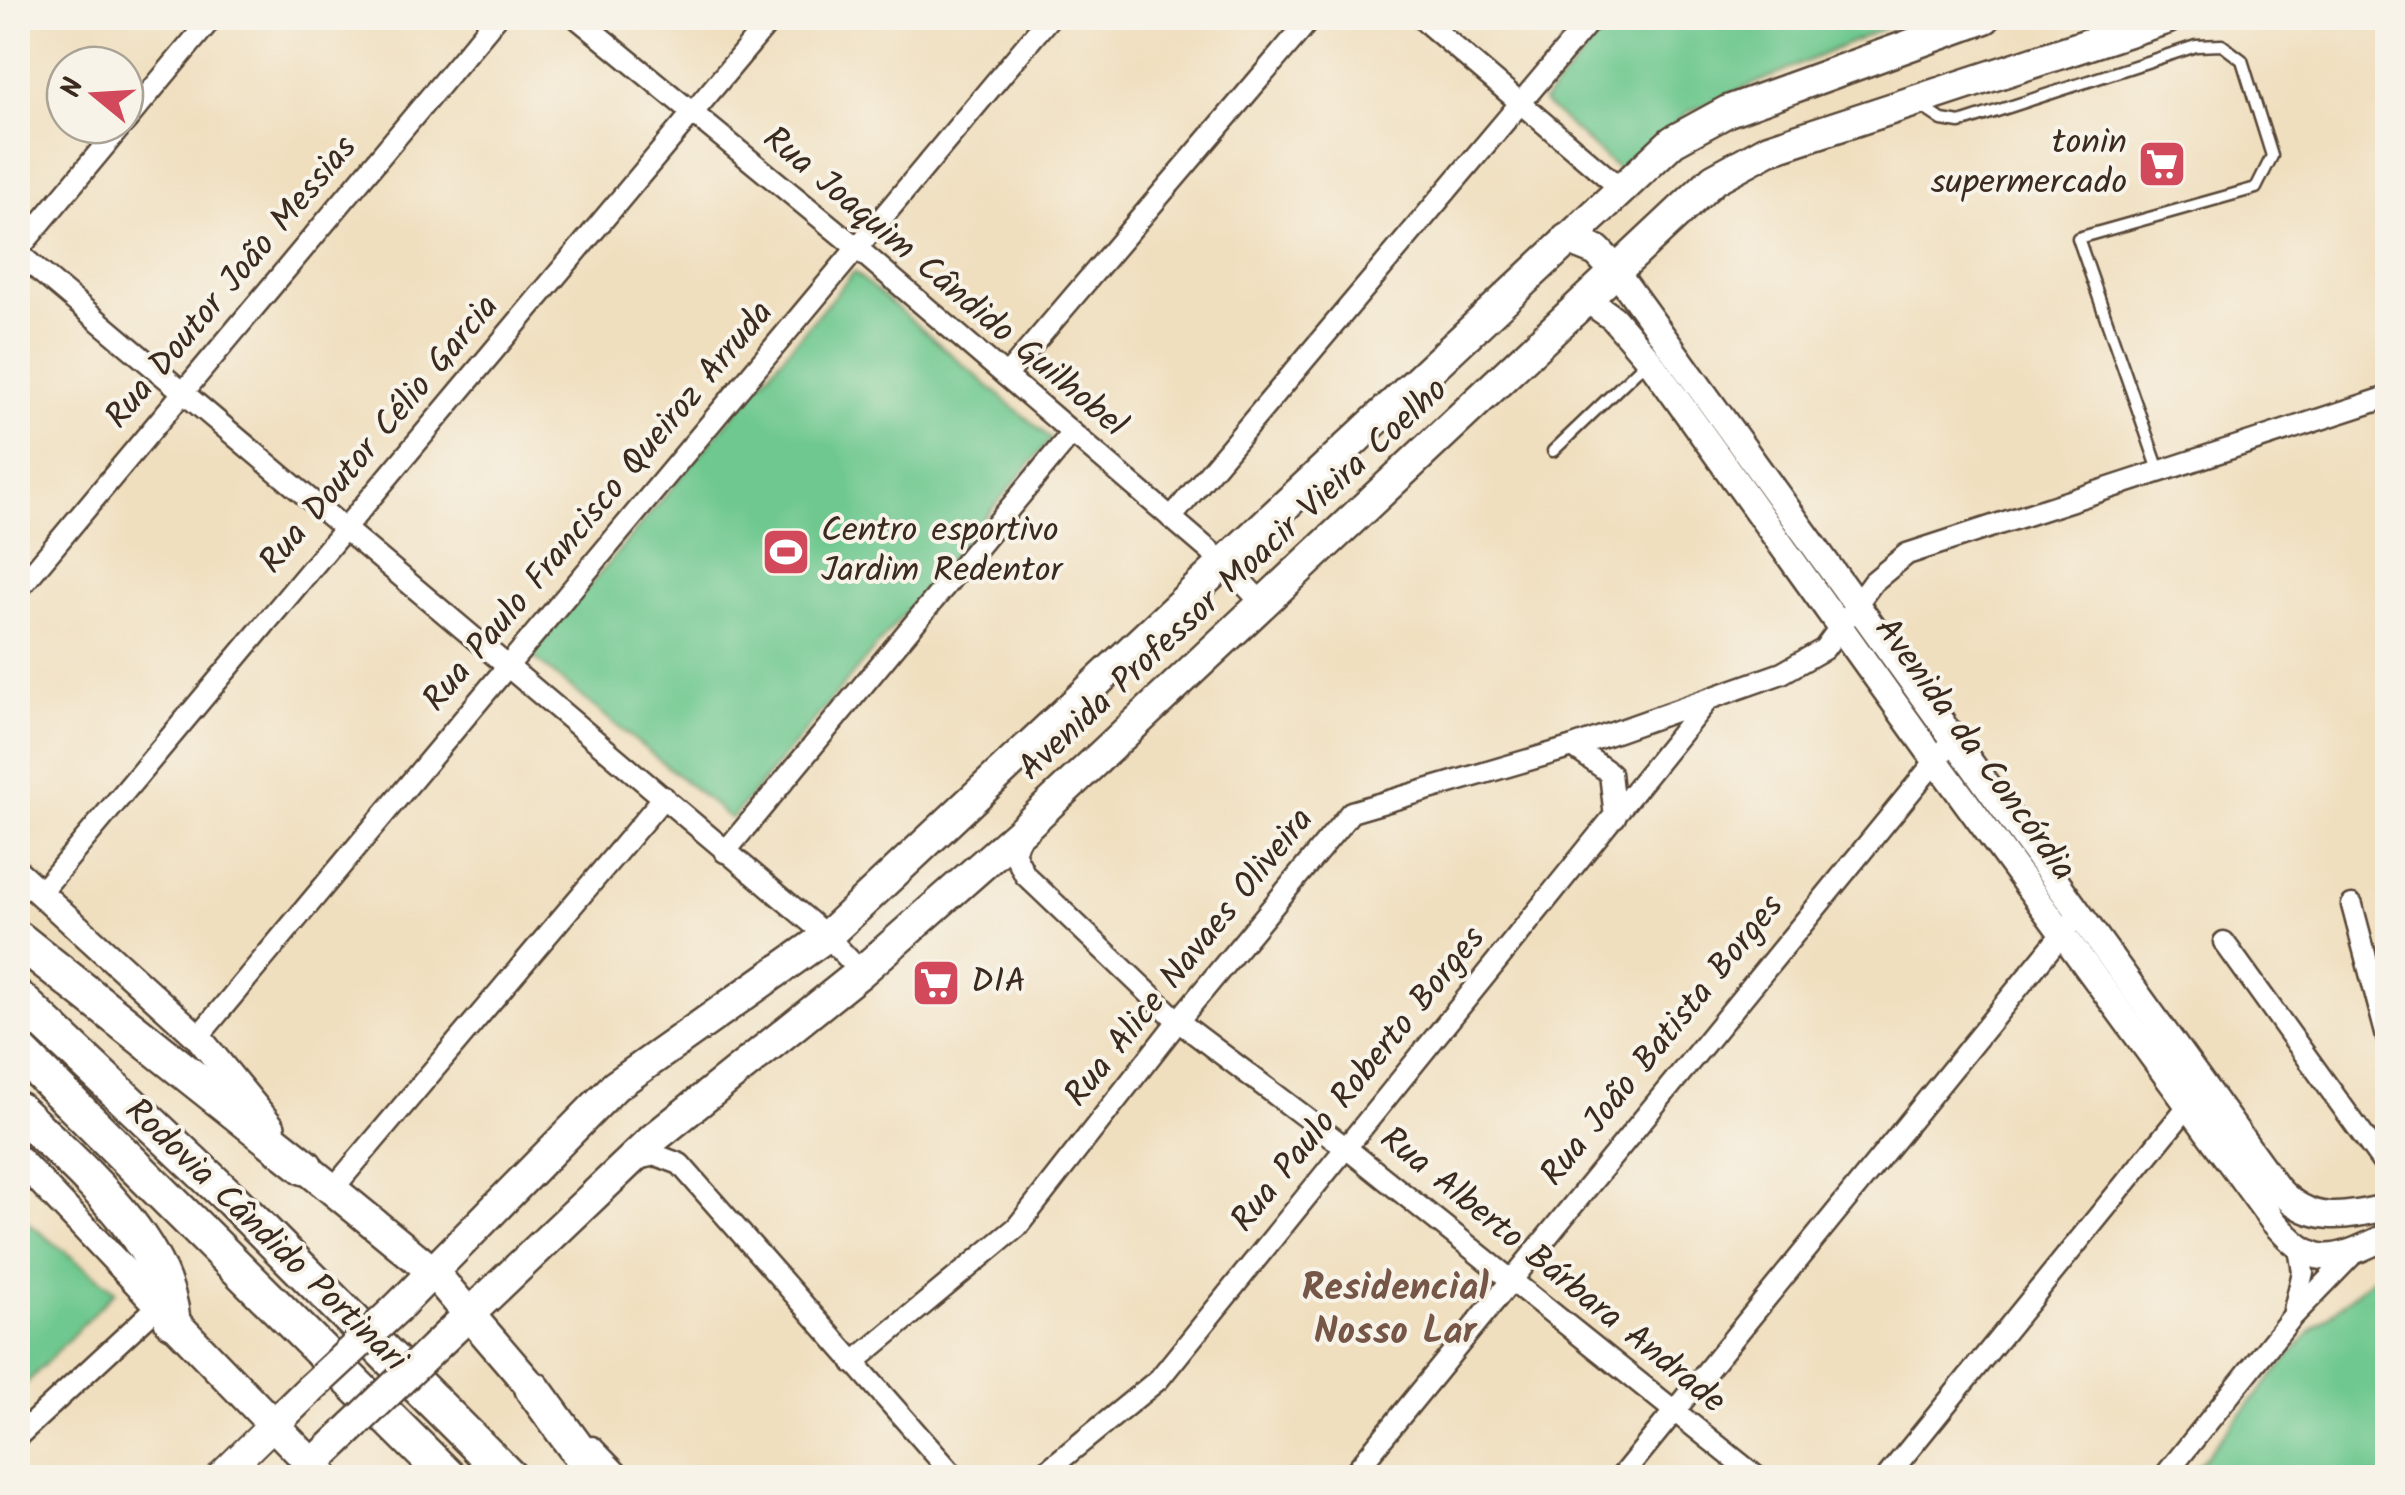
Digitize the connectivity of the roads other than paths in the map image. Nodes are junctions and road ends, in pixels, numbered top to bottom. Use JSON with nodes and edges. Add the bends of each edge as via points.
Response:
{"nodes":[{"id":1,"x":212,"y":18,"type":"edge"},
{"id":2,"x":496,"y":18,"type":"edge"},
{"id":3,"x":577,"y":18,"type":"edge"},
{"id":4,"x":772,"y":18,"type":"edge"},
{"id":5,"x":1049,"y":18,"type":"edge"},
{"id":6,"x":1311,"y":18,"type":"edge"},
{"id":7,"x":1420,"y":18,"type":"edge"},
{"id":8,"x":1592,"y":18,"type":"edge"},
{"id":9,"x":1985,"y":18,"type":"edge"},
{"id":10,"x":2168,"y":18,"type":"edge"},
{"id":11,"x":145,"y":98,"type":"edge"},
{"id":12,"x":1912,"y":100,"type":"junction"},
{"id":13,"x":1522,"y":105,"type":"junction"},
{"id":14,"x":692,"y":114,"type":"junction"},
{"id":15,"x":106,"y":145,"type":"edge"},
{"id":16,"x":1621,"y":189,"type":"junction"},
{"id":17,"x":1669,"y":218,"type":"junction"},
{"id":18,"x":1566,"y":239,"type":"junction"},
{"id":19,"x":857,"y":248,"type":"junction"},
{"id":20,"x":18,"y":252,"type":"edge"},
{"id":21,"x":1615,"y":270,"type":"junction"},
{"id":22,"x":1586,"y":299,"type":"junction"},
{"id":23,"x":1658,"y":351,"type":"junction"},
{"id":24,"x":1006,"y":376,"type":"junction"},
{"id":25,"x":184,"y":391,"type":"junction"},
{"id":26,"x":2388,"y":397,"type":"edge"},
{"id":27,"x":1072,"y":433,"type":"junction"},
{"id":28,"x":1553,"y":451,"type":"dead end"},
{"id":29,"x":2160,"y":474,"type":"junction"},
{"id":30,"x":1171,"y":518,"type":"junction"},
{"id":31,"x":346,"y":527,"type":"junction"},
{"id":32,"x":1225,"y":564,"type":"junction"},
{"id":33,"x":18,"y":590,"type":"edge"},
{"id":34,"x":1264,"y":605,"type":"junction"},
{"id":35,"x":1856,"y":606,"type":"junction"},
{"id":36,"x":1843,"y":629,"type":"junction"},
{"id":37,"x":508,"y":666,"type":"junction"},
{"id":38,"x":1707,"y":700,"type":"junction"},
{"id":39,"x":1952,"y":741,"type":"junction"},
{"id":40,"x":1573,"y":747,"type":"junction"},
{"id":41,"x":1936,"y":761,"type":"junction"},
{"id":42,"x":664,"y":797,"type":"junction"},
{"id":43,"x":1616,"y":816,"type":"junction"},
{"id":44,"x":1022,"y":830,"type":"junction"},
{"id":45,"x":726,"y":852,"type":"junction"},
{"id":46,"x":2022,"y":857,"type":"junction"},
{"id":47,"x":18,"y":873,"type":"edge"},
{"id":48,"x":39,"y":894,"type":"junction"},
{"id":49,"x":2352,"y":904,"type":"dead end"},
{"id":50,"x":2071,"y":922,"type":"junction"},
{"id":51,"x":826,"y":936,"type":"junction"},
{"id":52,"x":18,"y":939,"type":"edge"},
{"id":53,"x":2224,"y":942,"type":"dead end"},
{"id":54,"x":861,"y":972,"type":"junction"},
{"id":55,"x":18,"y":998,"type":"edge"},
{"id":56,"x":1178,"y":1021,"type":"junction"},
{"id":57,"x":198,"y":1037,"type":"junction"},
{"id":58,"x":2388,"y":1041,"type":"edge"},
{"id":59,"x":18,"y":1050,"type":"edge"},
{"id":60,"x":2196,"y":1095,"type":"junction"},
{"id":61,"x":18,"y":1110,"type":"edge"},
{"id":62,"x":1345,"y":1147,"type":"junction"},
{"id":63,"x":18,"y":1158,"type":"edge"},
{"id":64,"x":630,"y":1161,"type":"junction"},
{"id":65,"x":2388,"y":1170,"type":"edge"},
{"id":66,"x":319,"y":1178,"type":"junction"},
{"id":67,"x":2388,"y":1207,"type":"edge"},
{"id":68,"x":2388,"y":1236,"type":"edge"},
{"id":69,"x":2299,"y":1248,"type":"junction"},
{"id":70,"x":2352,"y":1255,"type":"junction"},
{"id":71,"x":432,"y":1271,"type":"junction"},
{"id":72,"x":1510,"y":1278,"type":"junction"},
{"id":73,"x":165,"y":1312,"type":"junction"},
{"id":74,"x":470,"y":1312,"type":"junction"},
{"id":75,"x":2292,"y":1317,"type":"junction"},
{"id":76,"x":853,"y":1363,"type":"junction"},
{"id":77,"x":533,"y":1388,"type":"junction"},
{"id":78,"x":1674,"y":1410,"type":"junction"},
{"id":79,"x":271,"y":1427,"type":"junction"},
{"id":80,"x":18,"y":1436,"type":"edge"},
{"id":81,"x":312,"y":1473,"type":"edge"},
{"id":82,"x":220,"y":1478,"type":"edge"},
{"id":83,"x":449,"y":1478,"type":"edge"},
{"id":84,"x":510,"y":1478,"type":"edge"},
{"id":85,"x":598,"y":1478,"type":"edge"},
{"id":86,"x":622,"y":1478,"type":"edge"},
{"id":87,"x":956,"y":1478,"type":"edge"},
{"id":88,"x":1038,"y":1478,"type":"edge"},
{"id":89,"x":1350,"y":1478,"type":"edge"},
{"id":90,"x":1620,"y":1478,"type":"edge"},
{"id":91,"x":1758,"y":1478,"type":"edge"},
{"id":92,"x":1886,"y":1478,"type":"edge"},
{"id":93,"x":2163,"y":1478,"type":"edge"}],
"edges":[{"from":1,"to":11,"type":"street"},
{"from":2,"to":25,"type":"street","name":"Rua Doutor João Messias"},
{"from":3,"to":14,"type":"street","name":"Rua Joaquim Cândido Guilhobel"},
{"from":4,"to":14,"type":"street","name":"Rua Doutor Célio Garcia"},
{"from":5,"to":19,"type":"street","name":"Rua Paulo Francisco Queiroz Arruda"},
{"from":6,"to":24,"type":"street"},
{"from":7,"to":13,"type":"street"},
{"from":8,"to":13,"type":"street"},
{"from":9,"to":16,"type":"main road","name":"Avenida Professor Moacir Vieira Coelho","via":[[1700,123]]},
{"from":10,"to":12,"type":"main road","name":"Avenida Professor Moacir Vieira Coelho"},
{"from":12,"to":17,"type":"main road","name":"Avenida Professor Moacir Vieira Coelho","via":[[1738,162]]},
{"from":12,"to":29,"type":"lane","via":[[1942,120],[1960,123],[2196,46],[2222,45],[2242,60],[2272,156],[2256,188],[2078,238]]},
{"from":13,"to":16,"type":"street"},
{"from":13,"to":30,"type":"street"},
{"from":14,"to":19,"type":"street","name":"Rua Joaquim Cândido Guilhobel"},
{"from":14,"to":31,"type":"street","name":"Rua Doutor Célio Garcia"},
{"from":15,"to":20,"type":"street"},
{"from":16,"to":17,"type":"main road","via":[[1644,209]]},
{"from":16,"to":18,"type":"main road","name":"Avenida Professor Moacir Vieira Coelho"},
{"from":17,"to":21,"type":"main road","name":"Avenida Professor Moacir Vieira Coelho"},
{"from":18,"to":21,"type":"main road","via":[[1597,250]]},
{"from":18,"to":32,"type":"main road","name":"Avenida Professor Moacir Vieira Coelho"},
{"from":19,"to":24,"type":"street","name":"Rua Joaquim Cândido Guilhobel"},
{"from":19,"to":37,"type":"street","name":"Rua Paulo Francisco Queiroz Arruda"},
{"from":20,"to":25,"type":"street"},
{"from":21,"to":22,"type":"main road","name":"Avenida Professor Moacir Vieira Coelho"},
{"from":21,"to":23,"type":"street","name":"Avenida da Concórdia"},
{"from":22,"to":23,"type":"street","name":"Avenida da Concórdia"},
{"from":22,"to":34,"type":"main road","name":"Avenida Professor Moacir Vieira Coelho"},
{"from":23,"to":28,"type":"lane"},
{"from":23,"to":35,"type":"street","name":"Avenida da Concórdia"},
{"from":23,"to":36,"type":"street","name":"Avenida da Concórdia"},
{"from":24,"to":27,"type":"street","name":"Rua Joaquim Cândido Guilhobel"},
{"from":25,"to":31,"type":"street"},
{"from":25,"to":33,"type":"street","name":"Rua Doutor João Messias"},
{"from":26,"to":29,"type":"street","name":"Rua Alice Navaes Oliveira"},
{"from":27,"to":30,"type":"street","name":"Rua Joaquim Cândido Guilhobel"},
{"from":27,"to":45,"type":"street"},
{"from":29,"to":35,"type":"street","name":"Rua Alice Navaes Oliveira","via":[[1908,554]]},
{"from":30,"to":32,"type":"street","name":"Rua Joaquim Cândido Guilhobel"},
{"from":31,"to":37,"type":"street"},
{"from":31,"to":48,"type":"street","name":"Rua Doutor Célio Garcia"},
{"from":32,"to":34,"type":"street","name":"Rua Joaquim Cândido Guilhobel"},
{"from":32,"to":51,"type":"main road","name":"Avenida Professor Moacir Vieira Coelho"},
{"from":34,"to":44,"type":"main road","name":"Avenida Professor Moacir Vieira Coelho"},
{"from":35,"to":36,"type":"street","name":"Rua Alice Navaes Oliveira"},
{"from":35,"to":39,"type":"street","name":"Avenida da Concórdia"},
{"from":36,"to":38,"type":"street","name":"Rua Alice Navaes Oliveira","via":[[1806,661]]},
{"from":36,"to":41,"type":"street","name":"Avenida da Concórdia"},
{"from":37,"to":42,"type":"street"},
{"from":37,"to":57,"type":"street","name":"Rua Paulo Francisco Queiroz Arruda"},
{"from":38,"to":40,"type":"street","name":"Rua Alice Navaes Oliveira"},
{"from":38,"to":43,"type":"street","name":"Rua Paulo Roberto Borges"},
{"from":39,"to":41,"type":"street","name":"Rua João Batista Borges"},
{"from":39,"to":46,"type":"street","name":"Avenida da Concórdia"},
{"from":40,"to":43,"type":"street","via":[[1610,773]]},
{"from":40,"to":56,"type":"street","name":"Rua Alice Navaes Oliveira","via":[[1351,812]]},
{"from":41,"to":46,"type":"street","name":"Avenida da Concórdia"},
{"from":41,"to":72,"type":"street","name":"Rua João Batista Borges"},
{"from":42,"to":45,"type":"street"},
{"from":42,"to":66,"type":"street"},
{"from":43,"to":62,"type":"street","name":"Rua Paulo Roberto Borges"},
{"from":44,"to":54,"type":"main road","name":"Avenida Professor Moacir Vieira Coelho"},
{"from":44,"to":56,"type":"street","name":"Rua Alberto Bárbara Andrade","via":[[1014,853],[1024,875]]},
{"from":45,"to":51,"type":"street"},
{"from":46,"to":50,"type":"street","name":"Avenida da Concórdia"},
{"from":47,"to":48,"type":"street"},
{"from":48,"to":57,"type":"street"},
{"from":49,"to":58,"type":"street"},
{"from":50,"to":60,"type":"street","name":"Avenida da Concórdia"},
{"from":50,"to":78,"type":"street"},
{"from":51,"to":54,"type":"street"},
{"from":51,"to":71,"type":"main road","name":"Avenida Professor Moacir Vieira Coelho","via":[[615,1086]]},
{"from":52,"to":66,"type":"highway"},
{"from":53,"to":65,"type":"street"},
{"from":54,"to":64,"type":"main road","name":"Avenida Professor Moacir Vieira Coelho"},
{"from":55,"to":84,"type":"highway","name":"Rodovia Cândido Portinari"},
{"from":56,"to":62,"type":"street","name":"Rua Alberto Bárbara Andrade"},
{"from":56,"to":76,"type":"street","name":"Rua Alice Navaes Oliveira","via":[[1017,1226]]},
{"from":57,"to":66,"type":"street"},
{"from":59,"to":83,"type":"highway","name":"Rodovia Cândido Portinari"},
{"from":60,"to":67,"type":"street","name":"Avenida da Concórdia","via":[[2278,1189],[2309,1214],[2343,1217]]},
{"from":60,"to":69,"type":"street","name":"Avenida da Concórdia","via":[[2273,1221]]},
{"from":60,"to":92,"type":"street"},
{"from":61,"to":73,"type":"highway","via":[[95,1186],[149,1253],[169,1291]]},
{"from":62,"to":72,"type":"street","name":"Rua Alberto Bárbara Andrade"},
{"from":62,"to":88,"type":"street","name":"Rua Paulo Roberto Borges","via":[[1160,1378]]},
{"from":63,"to":73,"type":"street"},
{"from":64,"to":74,"type":"main road","name":"Avenida Professor Moacir Vieira Coelho"},
{"from":64,"to":76,"type":"street","via":[[656,1155],[680,1164]]},
{"from":66,"to":71,"type":"main road"},
{"from":68,"to":70,"type":"street"},
{"from":69,"to":70,"type":"street","via":[[2326,1259]]},
{"from":69,"to":75,"type":"street","via":[[2301,1289]]},
{"from":70,"to":75,"type":"street"},
{"from":71,"to":74,"type":"main road"},
{"from":71,"to":79,"type":"main road","name":"Avenida Professor Moacir Vieira Coelho","bridge":true},
{"from":72,"to":78,"type":"street","name":"Rua Alberto Bárbara Andrade"},
{"from":72,"to":89,"type":"street","name":"Rua João Batista Borges"},
{"from":73,"to":79,"type":"main road"},
{"from":73,"to":80,"type":"street"},
{"from":74,"to":77,"type":"main road"},
{"from":74,"to":81,"type":"main road","name":"Avenida Professor Moacir Vieira Coelho","bridge":true},
{"from":75,"to":93,"type":"street"},
{"from":76,"to":87,"type":"street"},
{"from":77,"to":85,"type":"highway"},
{"from":77,"to":86,"type":"street"},
{"from":78,"to":90,"type":"street"},
{"from":78,"to":91,"type":"street","name":"Rua Alberto Bárbara Andrade"},
{"from":79,"to":81,"type":"main road"},
{"from":79,"to":82,"type":"main road"}]}
